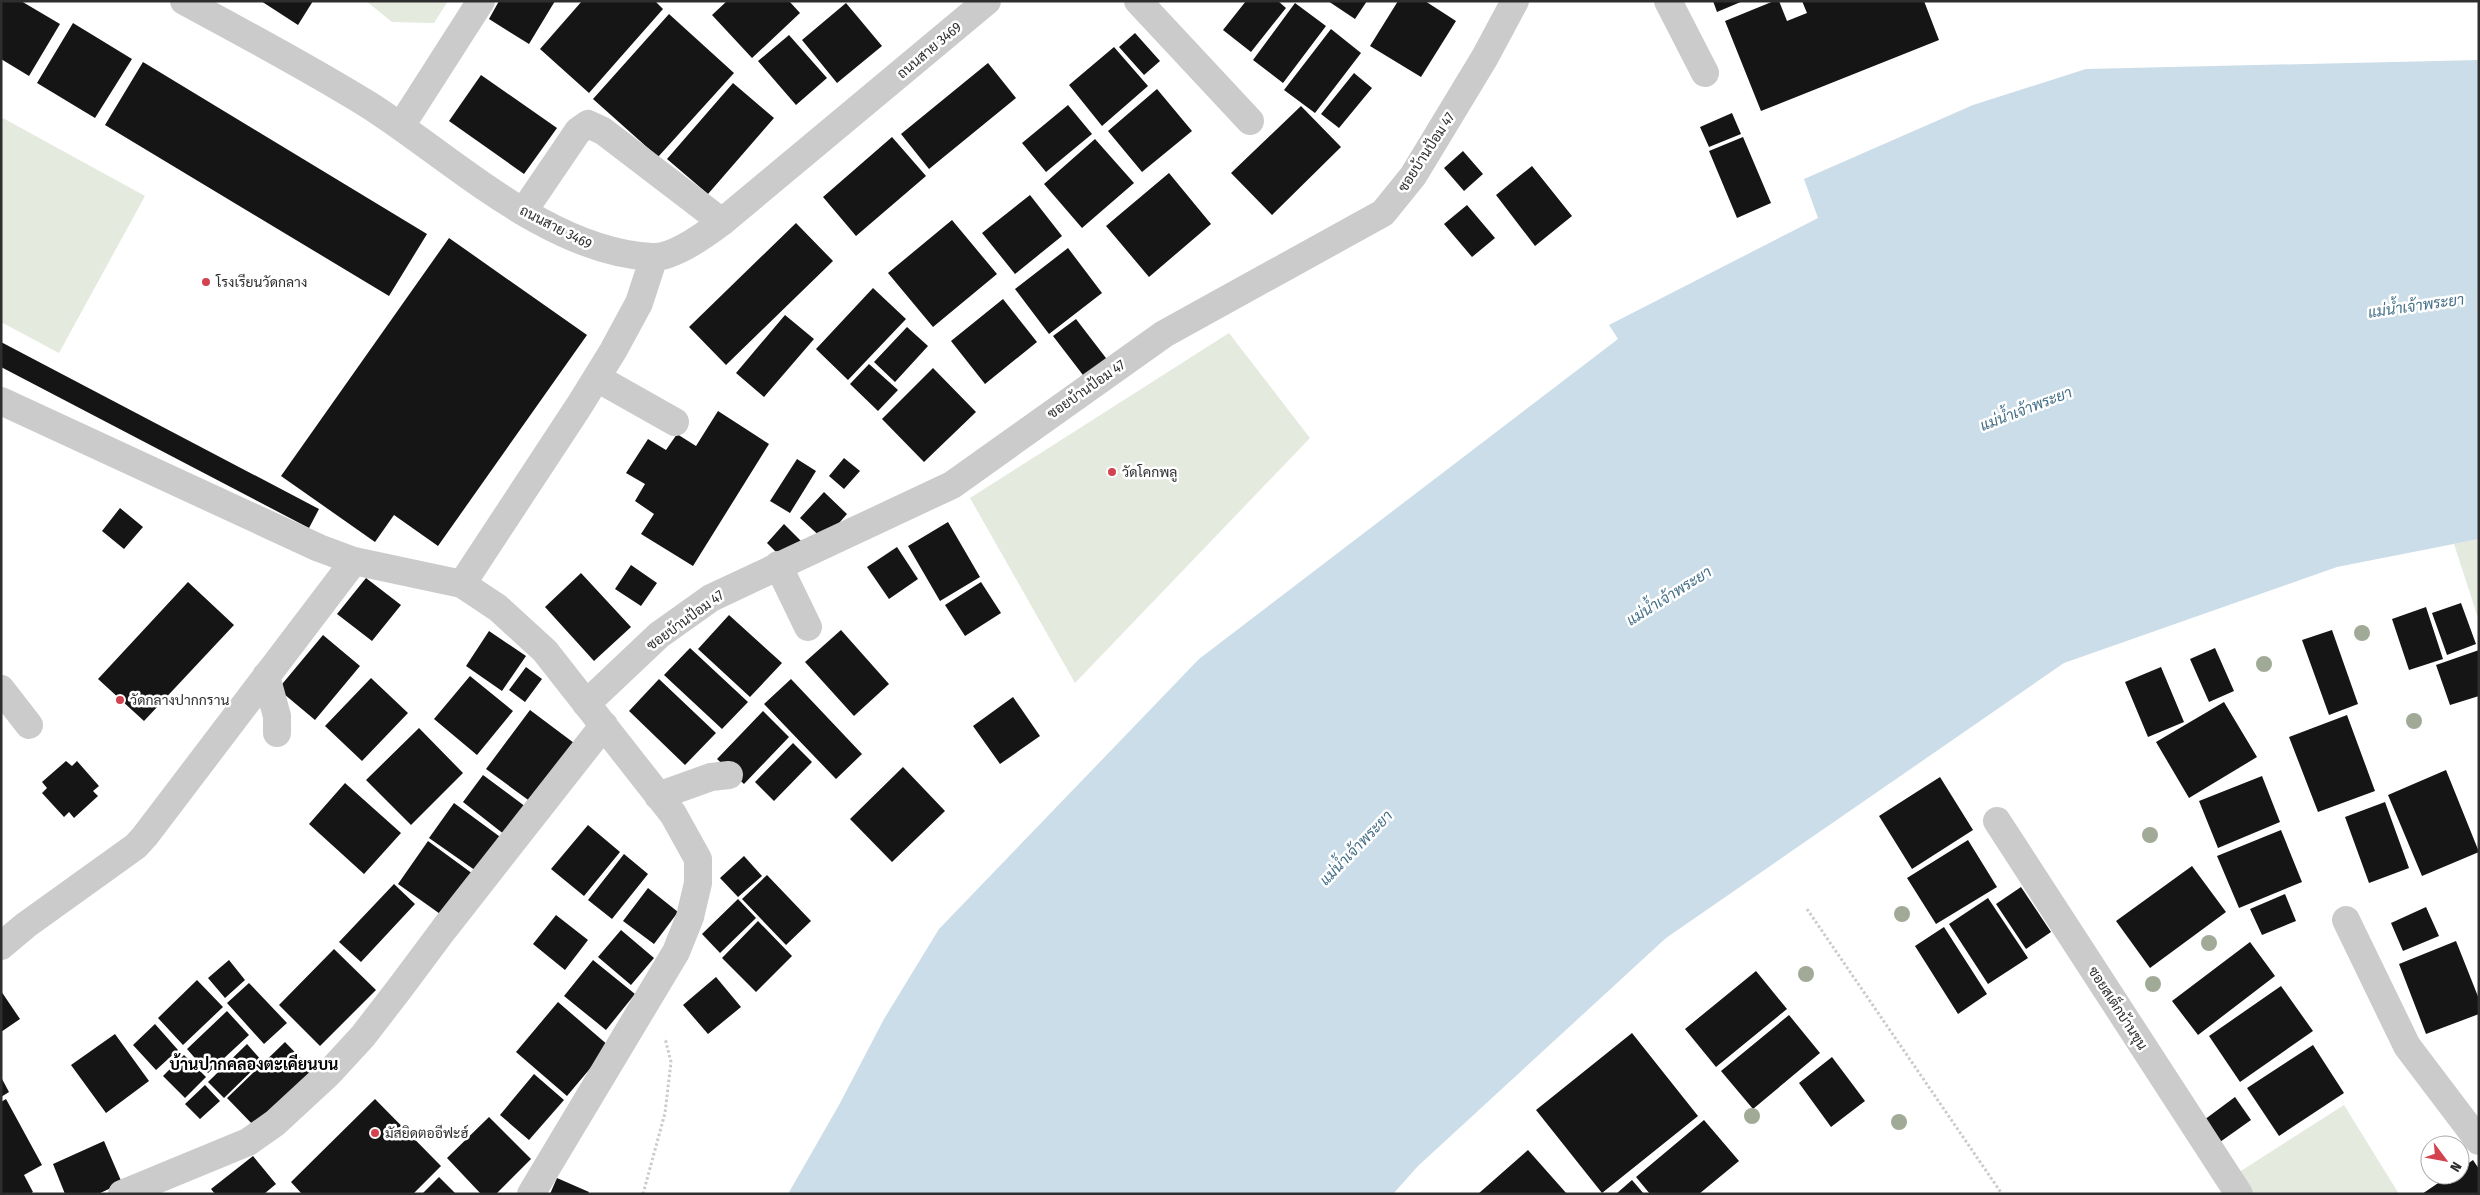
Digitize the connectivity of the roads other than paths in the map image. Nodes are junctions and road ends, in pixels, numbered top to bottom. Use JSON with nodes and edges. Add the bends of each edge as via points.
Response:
{"nodes":[{"id":1,"x":184,"y":1,"type":"edge"},
{"id":2,"x":481,"y":1,"type":"edge"},
{"id":3,"x":987,"y":1,"type":"edge"},
{"id":4,"x":1138,"y":1,"type":"edge"},
{"id":5,"x":1515,"y":1,"type":"edge"},
{"id":6,"x":1668,"y":1,"type":"edge"},
{"id":7,"x":1705,"y":74,"type":"dead end"},
{"id":8,"x":1250,"y":121,"type":"dead end"},
{"id":9,"x":401,"y":126,"type":"junction"},
{"id":10,"x":523,"y":212,"type":"junction"},
{"id":11,"x":722,"y":222,"type":"junction"},
{"id":12,"x":654,"y":257,"type":"junction"},
{"id":13,"x":597,"y":378,"type":"junction"},
{"id":14,"x":3,"y":404,"type":"edge"},
{"id":15,"x":675,"y":422,"type":"dead end"},
{"id":16,"x":350,"y":559,"type":"junction"},
{"id":17,"x":778,"y":565,"type":"junction"},
{"id":18,"x":462,"y":584,"type":"junction"},
{"id":19,"x":808,"y":627,"type":"dead end"},
{"id":20,"x":266,"y":676,"type":"junction"},
{"id":21,"x":1,"y":689,"type":"edge"},
{"id":22,"x":586,"y":704,"type":"junction"},
{"id":23,"x":29,"y":725,"type":"dead end"},
{"id":24,"x":604,"y":725,"type":"junction"},
{"id":25,"x":277,"y":733,"type":"dead end"},
{"id":26,"x":729,"y":775,"type":"dead end"},
{"id":27,"x":658,"y":796,"type":"junction"},
{"id":28,"x":1997,"y":821,"type":"dead end"},
{"id":29,"x":2346,"y":920,"type":"dead end"},
{"id":30,"x":1,"y":946,"type":"edge"},
{"id":31,"x":2479,"y":1141,"type":"edge"},
{"id":32,"x":122,"y":1194,"type":"edge"},
{"id":33,"x":531,"y":1194,"type":"edge"},
{"id":34,"x":2239,"y":1194,"type":"edge"}],
"edges":[{"from":1,"to":9,"type":"street","name":"ถนนสาย 3469","via":[[296,61]]},
{"from":2,"to":9,"type":"street"},
{"from":3,"to":11,"type":"street","name":"ถนนสาย 3469"},
{"from":4,"to":8,"type":"street"},
{"from":5,"to":17,"type":"street","name":"ซอยบ้านป้อม 47","via":[[1413,176],[1383,213],[1164,334],[952,485]]},
{"from":6,"to":7,"type":"street"},
{"from":9,"to":10,"type":"street","name":"ถนนสาย 3469"},
{"from":10,"to":11,"type":"street","via":[[578,131],[588,124],[603,131]]},
{"from":10,"to":12,"type":"street","name":"ถนนสาย 3469","via":[[602,250]]},
{"from":11,"to":12,"type":"street","name":"ถนนสาย 3469","via":[[694,243]]},
{"from":12,"to":13,"type":"street","via":[[639,303]]},
{"from":13,"to":15,"type":"street"},
{"from":13,"to":18,"type":"street"},
{"from":14,"to":16,"type":"street","via":[[319,548]]},
{"from":16,"to":18,"type":"street"},
{"from":16,"to":20,"type":"street"},
{"from":17,"to":19,"type":"street"},
{"from":17,"to":22,"type":"street","name":"ซอยบ้านป้อม 47","via":[[711,598],[666,630]]},
{"from":18,"to":22,"type":"street","via":[[498,608],[545,651]]},
{"from":20,"to":25,"type":"street","via":[[277,716]]},
{"from":20,"to":30,"type":"street","via":[[136,846]]},
{"from":21,"to":23,"type":"street"},
{"from":22,"to":24,"type":"street"},
{"from":24,"to":27,"type":"street"},
{"from":24,"to":32,"type":"street","via":[[363,1036],[328,1074],[275,1123],[248,1142]]},
{"from":26,"to":27,"type":"street","via":[[711,777]]},
{"from":27,"to":33,"type":"street","via":[[673,814],[698,859],[698,883],[690,918],[676,952]]},
{"from":28,"to":34,"type":"street","name":"ซอยสเต็กบ้านขุน"},
{"from":29,"to":31,"type":"street","via":[[2407,1046]]}]}
